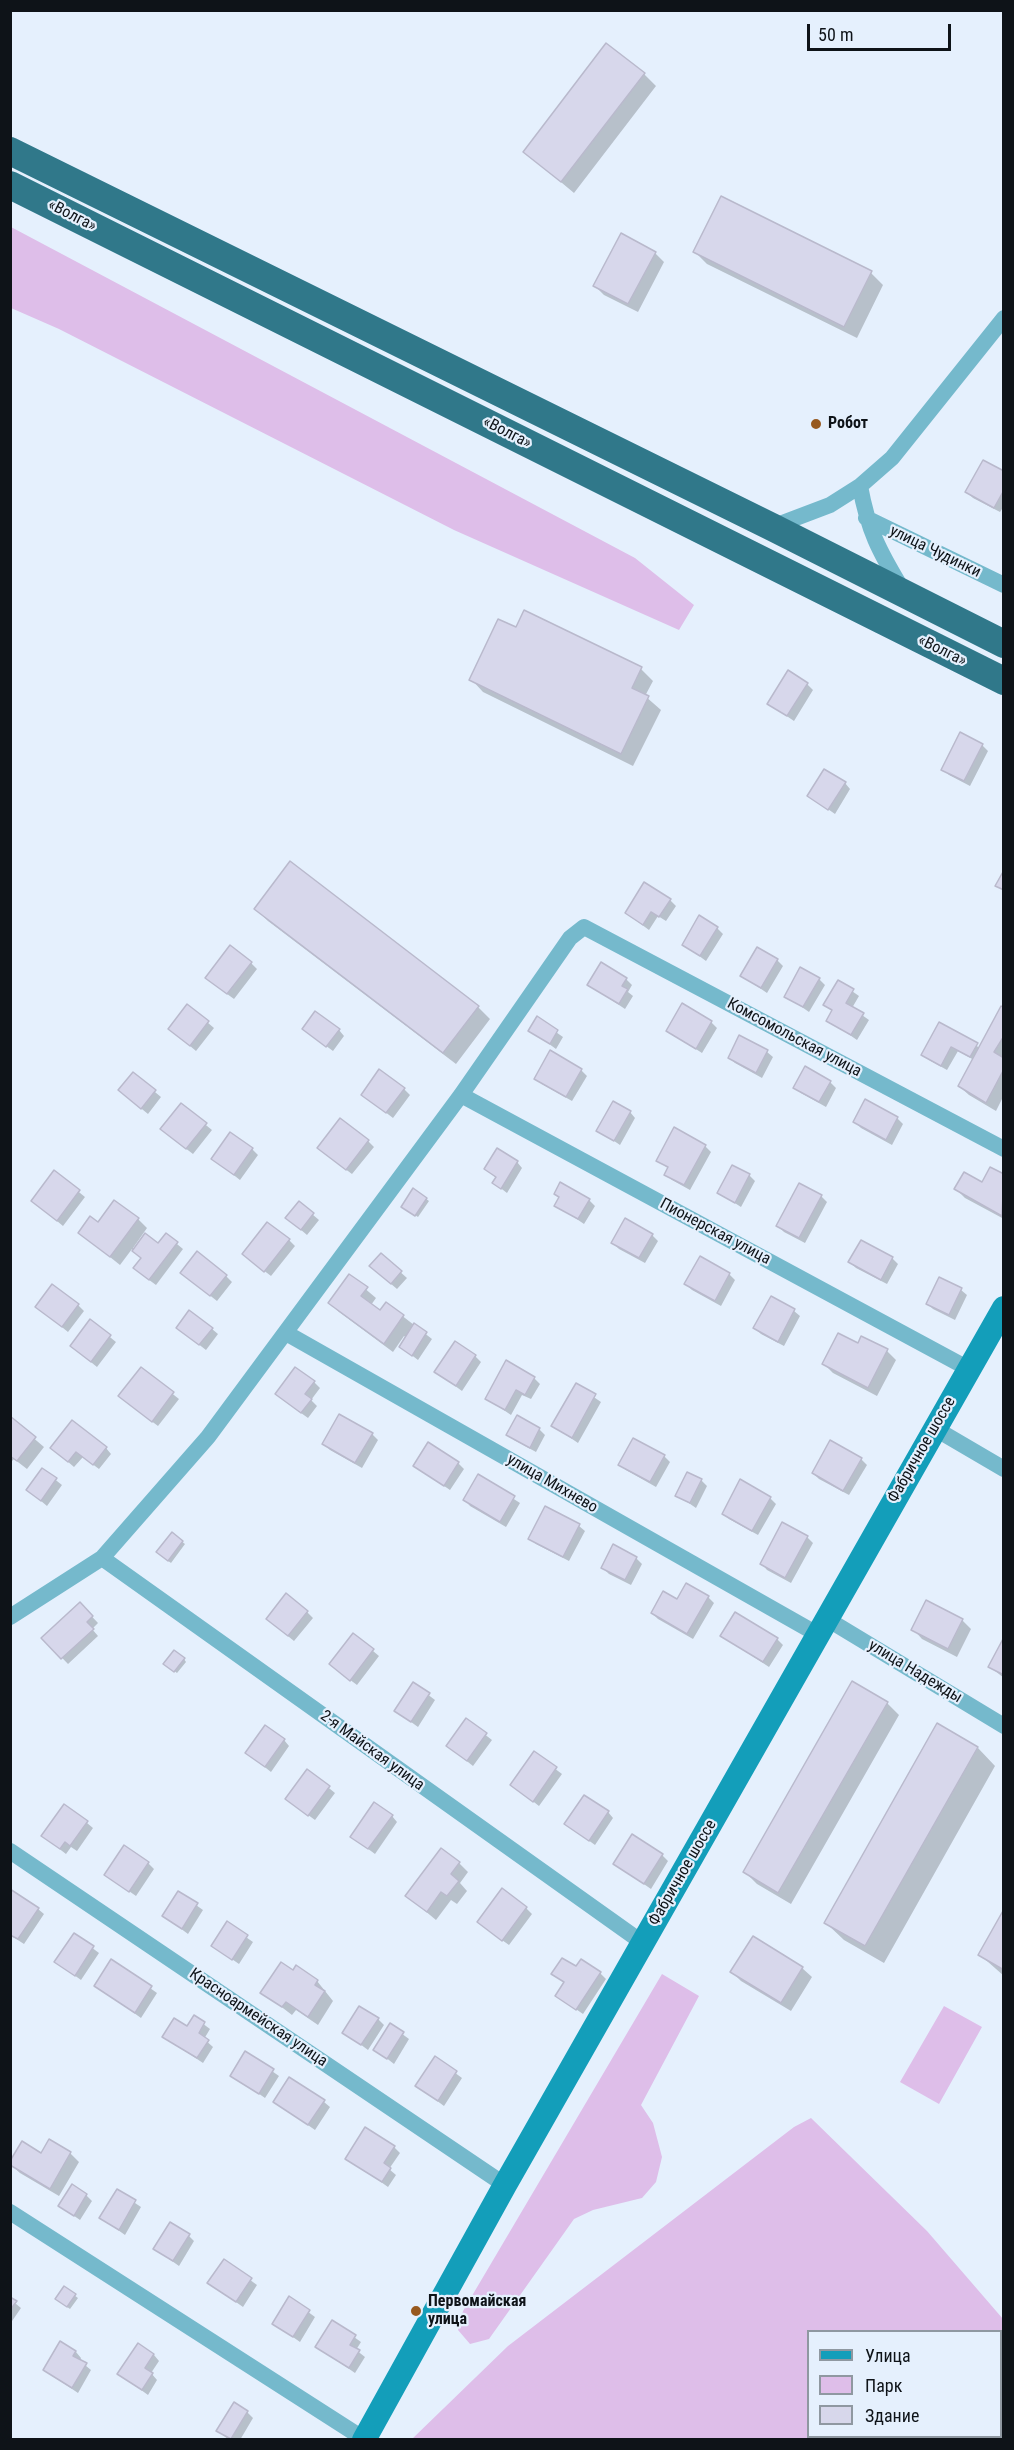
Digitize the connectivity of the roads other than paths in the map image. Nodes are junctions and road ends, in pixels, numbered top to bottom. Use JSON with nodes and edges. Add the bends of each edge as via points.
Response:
{"nodes":[{"id":1,"x":10,"y":151,"type":"edge"},
{"id":2,"x":10,"y":185,"type":"edge"},
{"id":3,"x":1004,"y":318,"type":"edge"},
{"id":4,"x":860,"y":486,"type":"junction"},
{"id":5,"x":866,"y":518,"type":"junction"},
{"id":6,"x":772,"y":527,"type":"junction"},
{"id":7,"x":1004,"y":585,"type":"edge"},
{"id":8,"x":906,"y":595,"type":"junction"},
{"id":9,"x":1004,"y":644,"type":"edge"},
{"id":10,"x":1004,"y":681,"type":"edge"},
{"id":11,"x":461,"y":1095,"type":"junction"},
{"id":12,"x":1004,"y":1149,"type":"edge"},
{"id":13,"x":1004,"y":1308,"type":"edge"},
{"id":14,"x":286,"y":1333,"type":"junction"},
{"id":15,"x":969,"y":1369,"type":"junction"},
{"id":16,"x":934,"y":1428,"type":"junction"},
{"id":17,"x":1004,"y":1469,"type":"edge"},
{"id":18,"x":102,"y":1558,"type":"junction"},
{"id":19,"x":10,"y":1617,"type":"edge"},
{"id":20,"x":822,"y":1626,"type":"junction"},
{"id":21,"x":1004,"y":1726,"type":"edge"},
{"id":22,"x":10,"y":1851,"type":"edge"},
{"id":23,"x":643,"y":1943,"type":"junction"},
{"id":24,"x":505,"y":2186,"type":"junction"},
{"id":25,"x":10,"y":2212,"type":"edge"},
{"id":26,"x":364,"y":2439,"type":"edge"}],
"edges":[{"from":1,"to":6,"type":"highway","name":"«Волга»"},
{"from":2,"to":10,"type":"highway","name":"«Волга»"},
{"from":3,"to":4,"type":"street","via":[[892,458]]},
{"from":4,"to":5,"type":"street"},
{"from":4,"to":6,"type":"street","via":[[819,510]]},
{"from":5,"to":7,"type":"street","name":"улица Чудинки"},
{"from":5,"to":8,"type":"street","via":[[879,551]]},
{"from":6,"to":8,"type":"highway","name":"«Волга»"},
{"from":8,"to":9,"type":"highway","name":"«Волга»"},
{"from":11,"to":12,"type":"street","name":"Комсомольская улица","via":[[570,938],[584,927]]},
{"from":11,"to":14,"type":"street"},
{"from":11,"to":15,"type":"street","name":"Пионерская улица"},
{"from":13,"to":15,"type":"main road","name":"Фабричное шоссе"},
{"from":14,"to":18,"type":"street","via":[[208,1437]]},
{"from":14,"to":20,"type":"street","name":"улица Михнево"},
{"from":15,"to":16,"type":"main road","name":"Фабричное шоссе"},
{"from":16,"to":17,"type":"street"},
{"from":16,"to":20,"type":"main road","name":"Фабричное шоссе"},
{"from":18,"to":19,"type":"street"},
{"from":18,"to":23,"type":"street","name":"2-я Майская улица"},
{"from":20,"to":21,"type":"street","name":"улица Надежды"},
{"from":20,"to":23,"type":"main road","name":"Фабричное шоссе"},
{"from":22,"to":24,"type":"street","name":"Красноармейская улица"},
{"from":23,"to":24,"type":"main road","name":"Фабричное шоссе"},
{"from":24,"to":26,"type":"main road","name":"Фабричное шоссе"},
{"from":25,"to":26,"type":"street"}]}
